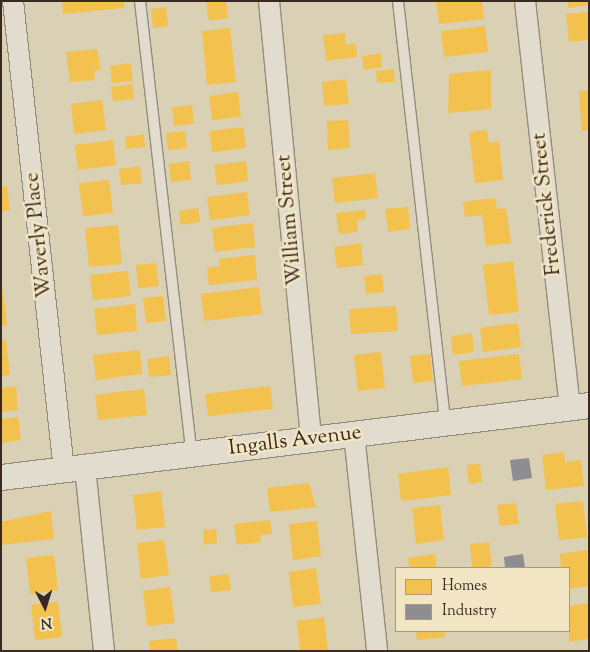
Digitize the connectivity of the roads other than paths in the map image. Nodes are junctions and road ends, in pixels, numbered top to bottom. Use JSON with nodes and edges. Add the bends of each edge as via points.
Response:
{"nodes":[{"id":1,"x":13,"y":1,"type":"edge"},
{"id":2,"x":140,"y":1,"type":"edge"},
{"id":3,"x":269,"y":1,"type":"edge"},
{"id":4,"x":398,"y":1,"type":"edge"},
{"id":5,"x":525,"y":1,"type":"edge"},
{"id":6,"x":579,"y":406,"type":"edge"},
{"id":7,"x":445,"y":423,"type":"junction"},
{"id":8,"x":354,"y":434,"type":"junction"},
{"id":9,"x":311,"y":439,"type":"junction"},
{"id":10,"x":192,"y":454,"type":"junction"},
{"id":11,"x":74,"y":468,"type":"junction"},
{"id":12,"x":1,"y":477,"type":"edge"},
{"id":13,"x":104,"y":651,"type":"edge"},
{"id":14,"x":377,"y":651,"type":"edge"}],
"edges":[{"from":1,"to":11,"type":"street","name":"Waverly Place"},
{"from":2,"to":10,"type":"lane"},
{"from":3,"to":9,"type":"street","name":"William Street"},
{"from":4,"to":7,"type":"lane"},
{"from":5,"to":6,"type":"street","name":"Frederick Street"},
{"from":6,"to":7,"type":"street","name":"Ingalls Avenue"},
{"from":7,"to":8,"type":"street","name":"Ingalls Avenue"},
{"from":8,"to":9,"type":"street","name":"Ingalls Avenue"},
{"from":8,"to":14,"type":"street"},
{"from":9,"to":10,"type":"street","name":"Ingalls Avenue"},
{"from":10,"to":11,"type":"street","name":"Ingalls Avenue"},
{"from":11,"to":12,"type":"street","name":"Ingalls Avenue"},
{"from":11,"to":13,"type":"street","name":"Waverly Place"}]}
